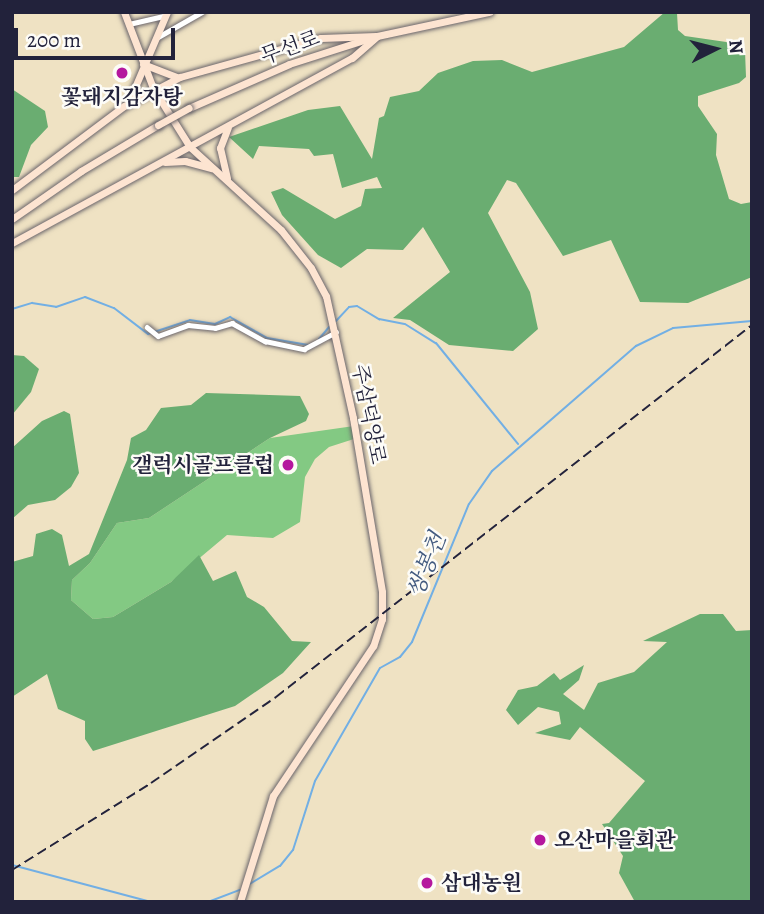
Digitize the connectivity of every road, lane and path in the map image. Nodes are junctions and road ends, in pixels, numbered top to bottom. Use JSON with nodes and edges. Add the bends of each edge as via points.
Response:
{"nodes":[{"id":1,"x":124,"y":12,"type":"edge"},
{"id":2,"x":202,"y":12,"type":"edge"},
{"id":3,"x":489,"y":12,"type":"edge"},
{"id":4,"x":166,"y":14,"type":"edge"},
{"id":5,"x":127,"y":25,"type":"junction"},
{"id":6,"x":377,"y":36,"type":"junction"},
{"id":7,"x":158,"y":37,"type":"junction"},
{"id":8,"x":142,"y":64,"type":"junction"},
{"id":9,"x":180,"y":77,"type":"junction"},
{"id":10,"x":153,"y":88,"type":"junction"},
{"id":11,"x":124,"y":106,"type":"junction"},
{"id":12,"x":230,"y":125,"type":"junction"},
{"id":13,"x":190,"y":147,"type":"junction"},
{"id":14,"x":158,"y":163,"type":"junction"},
{"id":15,"x":216,"y":169,"type":"junction"},
{"id":16,"x":228,"y":179,"type":"junction"},
{"id":17,"x":12,"y":190,"type":"edge"},
{"id":18,"x":12,"y":219,"type":"edge"},
{"id":19,"x":12,"y":243,"type":"edge"},
{"id":20,"x":147,"y":327,"type":"dead end"},
{"id":21,"x":336,"y":331,"type":"junction"},
{"id":22,"x":240,"y":902,"type":"edge"}],
"edges":[{"from":1,"to":5,"type":"street","name":"주삼덕양로"},
{"from":2,"to":7,"type":"street"},
{"from":3,"to":6,"type":"street","name":"무선로"},
{"from":4,"to":5,"type":"street"},
{"from":4,"to":7,"type":"street"},
{"from":5,"to":8,"type":"street","name":"주삼덕양로"},
{"from":6,"to":9,"type":"street","via":[[321,38]]},
{"from":6,"to":12,"type":"street","via":[[352,58]]},
{"from":6,"to":18,"type":"street","name":"무선로","bridge":true,"via":[[289,64],[189,108],[81,170]]},
{"from":7,"to":8,"type":"street"},
{"from":8,"to":9,"type":"street"},
{"from":8,"to":10,"type":"street","name":"주삼덕양로"},
{"from":8,"to":11,"type":"street","via":[[134,94]]},
{"from":9,"to":10,"type":"street"},
{"from":10,"to":11,"type":"street"},
{"from":10,"to":13,"type":"street","name":"주삼덕양로"},
{"from":11,"to":17,"type":"street"},
{"from":12,"to":13,"type":"street"},
{"from":12,"to":16,"type":"street","via":[[220,148]]},
{"from":13,"to":14,"type":"street"},
{"from":13,"to":15,"type":"street","name":"주삼덕양로"},
{"from":14,"to":15,"type":"street","via":[[185,161]]},
{"from":14,"to":19,"type":"street"},
{"from":15,"to":16,"type":"street","name":"주삼덕양로"},
{"from":16,"to":21,"type":"street","name":"주삼덕양로","via":[[299,251],[321,284]]},
{"from":20,"to":21,"type":"street","via":[[157,335],[188,325],[215,328],[232,323],[265,341],[304,349]]},
{"from":21,"to":22,"type":"street","name":"주삼덕양로","via":[[378,560],[382,619],[367,657],[273,796]]}]}
